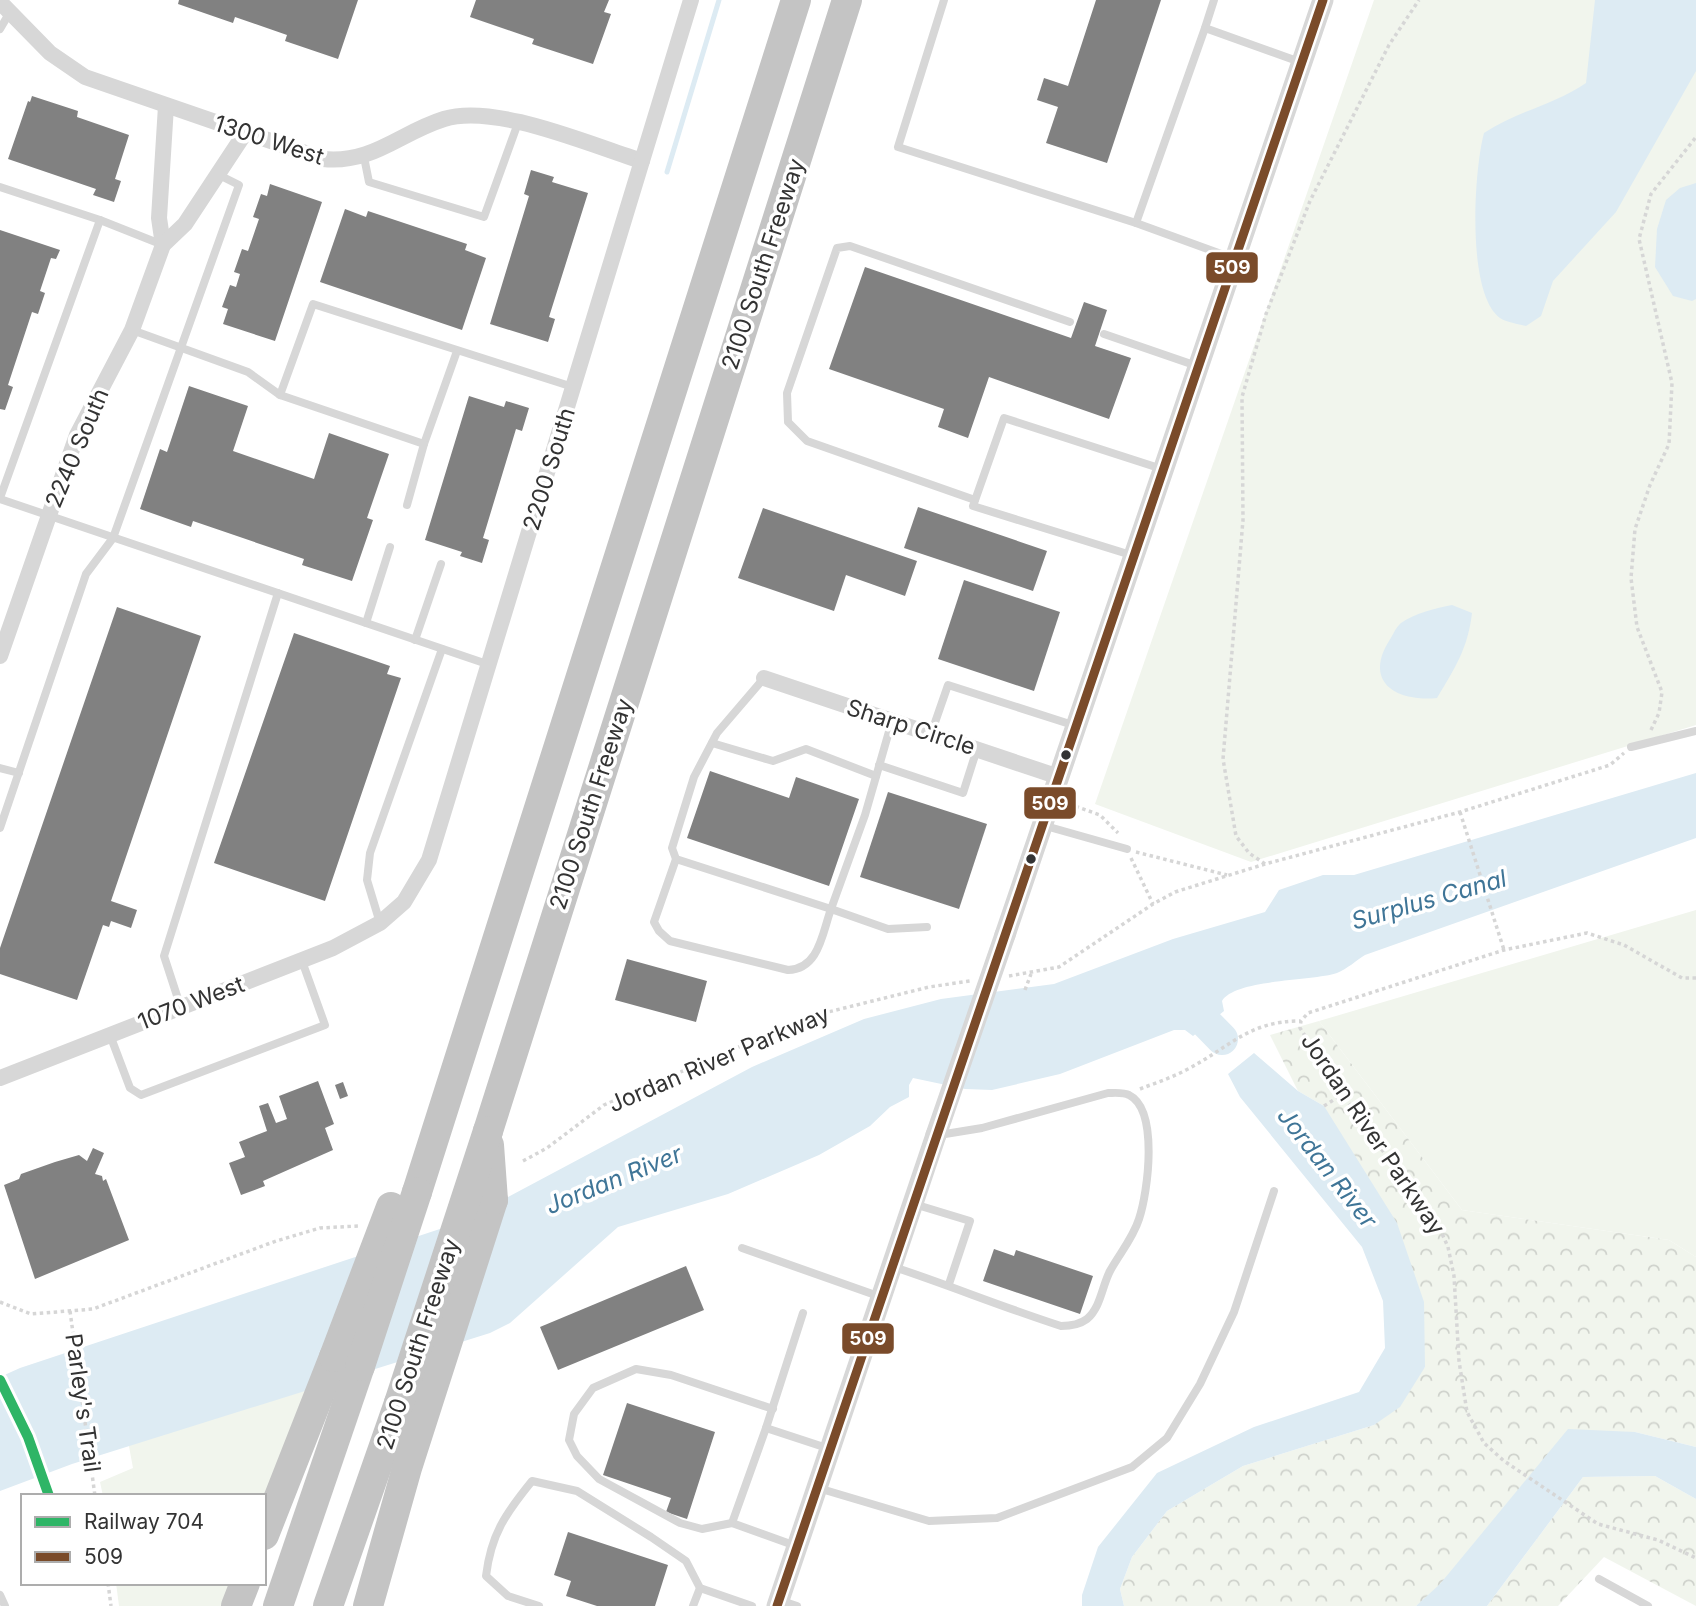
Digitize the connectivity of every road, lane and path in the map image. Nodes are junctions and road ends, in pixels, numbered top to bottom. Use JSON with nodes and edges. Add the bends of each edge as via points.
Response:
{"nodes":[{"id":1,"x":691,"y":0,"type":"edge"},
{"id":2,"x":796,"y":0,"type":"edge"},
{"id":3,"x":847,"y":0,"type":"edge"},
{"id":4,"x":944,"y":0,"type":"edge"},
{"id":5,"x":1214,"y":0,"type":"edge"},
{"id":6,"x":1323,"y":0,"type":"edge"},
{"id":7,"x":1419,"y":0,"type":"edge"},
{"id":8,"x":5,"y":7,"type":"edge"},
{"id":9,"x":1205,"y":28,"type":"junction"},
{"id":10,"x":0,"y":29,"type":"edge"},
{"id":11,"x":1302,"y":63,"type":"junction"},
{"id":12,"x":166,"y":106,"type":"junction"},
{"id":13,"x":518,"y":122,"type":"junction"},
{"id":14,"x":245,"y":132,"type":"junction"},
{"id":15,"x":1696,"y":137,"type":"edge"},
{"id":16,"x":364,"y":157,"type":"junction"},
{"id":17,"x":642,"y":161,"type":"junction"},
{"id":18,"x":219,"y":175,"type":"junction"},
{"id":19,"x":0,"y":187,"type":"edge"},
{"id":20,"x":100,"y":220,"type":"junction"},
{"id":21,"x":1136,"y":223,"type":"junction"},
{"id":22,"x":163,"y":245,"type":"junction"},
{"id":23,"x":1235,"y":259,"type":"junction"},
{"id":24,"x":1070,"y":322,"type":"dead end"},
{"id":25,"x":132,"y":330,"type":"junction"},
{"id":26,"x":1104,"y":334,"type":"dead end"},
{"id":27,"x":180,"y":349,"type":"junction"},
{"id":28,"x":457,"y":351,"type":"junction"},
{"id":29,"x":1199,"y":366,"type":"junction"},
{"id":30,"x":573,"y":387,"type":"junction"},
{"id":31,"x":280,"y":395,"type":"junction"},
{"id":32,"x":424,"y":444,"type":"junction"},
{"id":33,"x":1164,"y":470,"type":"junction"},
{"id":34,"x":0,"y":498,"type":"edge"},
{"id":35,"x":975,"y":499,"type":"junction"},
{"id":36,"x":407,"y":505,"type":"dead end"},
{"id":37,"x":49,"y":516,"type":"junction"},
{"id":38,"x":113,"y":538,"type":"junction"},
{"id":39,"x":390,"y":547,"type":"dead end"},
{"id":40,"x":1134,"y":556,"type":"junction"},
{"id":41,"x":441,"y":564,"type":"dead end"},
{"id":42,"x":278,"y":593,"type":"junction"},
{"id":43,"x":366,"y":623,"type":"junction"},
{"id":44,"x":415,"y":640,"type":"junction"},
{"id":45,"x":442,"y":649,"type":"junction"},
{"id":46,"x":0,"y":656,"type":"edge"},
{"id":47,"x":490,"y":665,"type":"junction"},
{"id":48,"x":764,"y":678,"type":"joint"},
{"id":49,"x":892,"y":721,"type":"junction"},
{"id":50,"x":1076,"y":726,"type":"junction"},
{"id":51,"x":1696,"y":731,"type":"edge"},
{"id":52,"x":931,"y":734,"type":"junction"},
{"id":53,"x":712,"y":743,"type":"junction"},
{"id":54,"x":1631,"y":747,"type":"junction"},
{"id":55,"x":977,"y":749,"type":"junction"},
{"id":56,"x":879,"y":765,"type":"junction"},
{"id":57,"x":0,"y":768,"type":"edge"},
{"id":58,"x":19,"y":774,"type":"junction"},
{"id":59,"x":876,"y":776,"type":"junction"},
{"id":60,"x":1059,"y":777,"type":"junction"},
{"id":61,"x":1460,"y":812,"type":"junction"},
{"id":62,"x":1042,"y":825,"type":"junction"},
{"id":63,"x":0,"y":828,"type":"edge"},
{"id":64,"x":1127,"y":849,"type":"joint"},
{"id":65,"x":676,"y":859,"type":"junction"},
{"id":66,"x":1265,"y":864,"type":"junction"},
{"id":67,"x":1229,"y":875,"type":"junction"},
{"id":68,"x":514,"y":893,"type":"junction"},
{"id":69,"x":831,"y":909,"type":"junction"},
{"id":70,"x":380,"y":923,"type":"junction"},
{"id":71,"x":927,"y":927,"type":"dead end"},
{"id":72,"x":1504,"y":950,"type":"junction"},
{"id":73,"x":302,"y":961,"type":"junction"},
{"id":74,"x":1696,"y":978,"type":"edge"},
{"id":75,"x":929,"y":987,"type":"dead end"},
{"id":76,"x":1025,"y":990,"type":"dead end"},
{"id":77,"x":181,"y":1007,"type":"junction"},
{"id":78,"x":1301,"y":1021,"type":"junction"},
{"id":79,"x":110,"y":1035,"type":"junction"},
{"id":80,"x":0,"y":1077,"type":"edge"},
{"id":81,"x":1128,"y":1094,"type":"junction"},
{"id":82,"x":1343,"y":1094,"type":"junction"},
{"id":83,"x":1324,"y":1106,"type":"dead end"},
{"id":84,"x":488,"y":1131,"type":"junction"},
{"id":85,"x":936,"y":1135,"type":"junction"},
{"id":86,"x":523,"y":1161,"type":"dead end"},
{"id":87,"x":1274,"y":1191,"type":"dead end"},
{"id":88,"x":914,"y":1204,"type":"junction"},
{"id":89,"x":367,"y":1226,"type":"dead end"},
{"id":90,"x":742,"y":1248,"type":"dead end"},
{"id":91,"x":892,"y":1267,"type":"junction"},
{"id":92,"x":949,"y":1284,"type":"junction"},
{"id":93,"x":881,"y":1297,"type":"junction"},
{"id":94,"x":0,"y":1302,"type":"edge"},
{"id":95,"x":70,"y":1311,"type":"junction"},
{"id":96,"x":803,"y":1313,"type":"dead end"},
{"id":97,"x":773,"y":1409,"type":"junction"},
{"id":98,"x":766,"y":1428,"type":"junction"},
{"id":99,"x":830,"y":1449,"type":"junction"},
{"id":100,"x":817,"y":1488,"type":"junction"},
{"id":101,"x":95,"y":1494,"type":"edge"},
{"id":102,"x":732,"y":1523,"type":"junction"},
{"id":103,"x":266,"y":1530,"type":"edge"},
{"id":104,"x":797,"y":1546,"type":"junction"},
{"id":105,"x":1696,"y":1558,"type":"edge"},
{"id":106,"x":1599,"y":1579,"type":"dead end"},
{"id":107,"x":108,"y":1585,"type":"edge"},
{"id":108,"x":244,"y":1585,"type":"edge"},
{"id":109,"x":700,"y":1588,"type":"junction"},
{"id":110,"x":0,"y":1595,"type":"edge"},
{"id":111,"x":784,"y":1604,"type":"edge"},
{"id":112,"x":5,"y":1606,"type":"edge"},
{"id":113,"x":111,"y":1606,"type":"edge"},
{"id":114,"x":236,"y":1606,"type":"edge"},
{"id":115,"x":278,"y":1606,"type":"edge"},
{"id":116,"x":328,"y":1606,"type":"edge"},
{"id":117,"x":368,"y":1606,"type":"edge"},
{"id":118,"x":539,"y":1606,"type":"edge"},
{"id":119,"x":693,"y":1606,"type":"edge"},
{"id":120,"x":752,"y":1606,"type":"edge"},
{"id":121,"x":1647,"y":1606,"type":"edge"}],
"edges":[{"from":1,"to":17,"type":"street","name":"2200 South"},
{"from":2,"to":68,"type":"highway","name":"2100 South Freeway"},
{"from":3,"to":84,"type":"highway","name":"2100 South Freeway"},
{"from":4,"to":21,"type":"lane","via":[[898,146]]},
{"from":5,"to":9,"type":"lane"},
{"from":6,"to":11,"type":"street"},
{"from":7,"to":66,"type":"path","via":[[1389,45],[1310,201],[1266,314],[1242,397],[1243,520],[1223,759],[1236,836]]},
{"from":8,"to":10,"type":"lane"},
{"from":8,"to":12,"type":"street","name":"1300 West","via":[[64,65],[116,90]]},
{"from":9,"to":11,"type":"lane"},
{"from":9,"to":21,"type":"lane"},
{"from":11,"to":23,"type":"street"},
{"from":12,"to":14,"type":"street","name":"1300 West"},
{"from":12,"to":22,"type":"street","name":"2240 South","via":[[159,218]]},
{"from":13,"to":16,"type":"street","name":"1300 West","via":[[480,114],[444,119]]},
{"from":13,"to":16,"type":"lane","via":[[484,217],[369,182]]},
{"from":13,"to":17,"type":"street","name":"1300 West"},
{"from":14,"to":16,"type":"street","name":"1300 West","via":[[323,159]]},
{"from":14,"to":18,"type":"street","name":"2240 South"},
{"from":15,"to":54,"type":"path","via":[[1651,194],[1639,239],[1672,383],[1669,444],[1635,529],[1631,578],[1637,627],[1662,692],[1651,730]]},
{"from":17,"to":30,"type":"street","name":"2200 South"},
{"from":18,"to":22,"type":"street","name":"2240 South"},
{"from":18,"to":27,"type":"lane","via":[[239,185]]},
{"from":19,"to":20,"type":"lane"},
{"from":20,"to":22,"type":"lane"},
{"from":20,"to":34,"type":"lane"},
{"from":21,"to":23,"type":"lane"},
{"from":22,"to":25,"type":"street","name":"2240 South"},
{"from":23,"to":29,"type":"street"},
{"from":24,"to":35,"type":"lane","via":[[850,246],[837,248],[788,393],[788,422],[807,440]]},
{"from":25,"to":27,"type":"lane"},
{"from":25,"to":37,"type":"street","name":"2240 South","via":[[77,435]]},
{"from":26,"to":29,"type":"lane"},
{"from":27,"to":31,"type":"lane","via":[[248,372]]},
{"from":27,"to":38,"type":"lane"},
{"from":28,"to":30,"type":"lane"},
{"from":28,"to":31,"type":"lane","via":[[313,304]]},
{"from":28,"to":32,"type":"lane"},
{"from":29,"to":33,"type":"street"},
{"from":30,"to":47,"type":"street","name":"2200 South"},
{"from":31,"to":32,"type":"lane"},
{"from":32,"to":36,"type":"lane"},
{"from":33,"to":35,"type":"lane","via":[[1004,418]]},
{"from":33,"to":40,"type":"street"},
{"from":34,"to":37,"type":"lane"},
{"from":35,"to":40,"type":"lane","via":[[973,506]]},
{"from":37,"to":38,"type":"lane"},
{"from":37,"to":46,"type":"street","name":"2240 South"},
{"from":38,"to":42,"type":"lane"},
{"from":38,"to":58,"type":"lane","via":[[86,574]]},
{"from":39,"to":43,"type":"lane"},
{"from":40,"to":50,"type":"street"},
{"from":41,"to":44,"type":"lane"},
{"from":42,"to":43,"type":"lane"},
{"from":42,"to":77,"type":"lane","via":[[164,956]]},
{"from":43,"to":44,"type":"lane"},
{"from":44,"to":45,"type":"lane"},
{"from":45,"to":47,"type":"lane"},
{"from":45,"to":70,"type":"lane","via":[[370,853],[367,880]]},
{"from":47,"to":70,"type":"street","name":"2200 South","via":[[429,860],[404,902]]},
{"from":48,"to":49,"type":"street","name":"Sharp Circle"},
{"from":48,"to":53,"type":"lane"},
{"from":49,"to":52,"type":"street","name":"Sharp Circle"},
{"from":49,"to":56,"type":"lane"},
{"from":50,"to":52,"type":"lane","via":[[948,685]]},
{"from":50,"to":60,"type":"street"},
{"from":51,"to":54,"type":"lane"},
{"from":52,"to":55,"type":"street","name":"Sharp Circle"},
{"from":53,"to":59,"type":"lane","via":[[773,761],[806,749]]},
{"from":53,"to":65,"type":"lane","via":[[694,777],[672,848]]},
{"from":54,"to":61,"type":"path","via":[[1610,765]]},
{"from":55,"to":56,"type":"lane","via":[[963,793]]},
{"from":55,"to":60,"type":"street","name":"Sharp Circle"},
{"from":56,"to":59,"type":"lane"},
{"from":57,"to":58,"type":"lane"},
{"from":58,"to":63,"type":"lane"},
{"from":59,"to":69,"type":"lane"},
{"from":60,"to":62,"type":"street"},
{"from":61,"to":66,"type":"path"},
{"from":61,"to":72,"type":"path"},
{"from":62,"to":64,"type":"lane"},
{"from":62,"to":85,"type":"street","bridge":true},
{"from":64,"to":67,"type":"path"},
{"from":65,"to":69,"type":"lane"},
{"from":65,"to":69,"type":"lane","via":[[654,922],[670,941],[788,970],[801,969],[813,960]]},
{"from":66,"to":67,"type":"path"},
{"from":67,"to":76,"type":"path","via":[[1175,892],[1059,967],[1031,974]]},
{"from":68,"to":103,"type":"highway","bridge":true,"via":[[478,940],[391,1207]]},
{"from":68,"to":115,"type":"highway","name":"2100 South Freeway","bridge":true},
{"from":69,"to":71,"type":"lane","via":[[888,929]]},
{"from":70,"to":73,"type":"street","name":"1070 West"},
{"from":72,"to":74,"type":"path","name":"Jordan River Parkway","via":[[1587,933],[1624,945],[1682,978]]},
{"from":72,"to":78,"type":"path","name":"Jordan River Parkway","via":[[1308,1013]]},
{"from":73,"to":77,"type":"street","name":"1070 West"},
{"from":73,"to":79,"type":"lane","via":[[325,1025],[141,1095],[130,1088]]},
{"from":75,"to":86,"type":"path","name":"Jordan River Parkway","via":[[808,1017],[631,1092],[604,1105]]},
{"from":77,"to":79,"type":"street","name":"1070 West"},
{"from":78,"to":81,"type":"path","via":[[1252,1028],[1184,1071]]},
{"from":78,"to":82,"type":"path","name":"Jordan River Parkway","via":[[1303,1034]]},
{"from":79,"to":80,"type":"street","name":"1070 West"},
{"from":81,"to":85,"type":"lane","via":[[1108,1093],[982,1128]]},
{"from":81,"to":92,"type":"lane","via":[[1140,1104],[1147,1129],[1149,1162],[1140,1217],[1088,1319],[1061,1326],[980,1300]]},
{"from":82,"to":83,"type":"path"},
{"from":82,"to":105,"type":"path","name":"Jordan River Parkway","via":[[1436,1218],[1448,1247],[1467,1412],[1484,1443],[1608,1529],[1658,1540]]},
{"from":84,"to":116,"type":"highway","name":"2100 South Freeway","bridge":true},
{"from":84,"to":117,"type":"highway","bridge":true,"via":[[493,1200]]},
{"from":85,"to":88,"type":"street"},
{"from":87,"to":100,"type":"lane","via":[[1234,1312],[1200,1384],[1167,1438],[1132,1467],[997,1518],[929,1521]]},
{"from":88,"to":91,"type":"street"},
{"from":88,"to":92,"type":"lane","via":[[970,1221]]},
{"from":89,"to":95,"type":"path","via":[[309,1231],[104,1306]]},
{"from":90,"to":93,"type":"lane"},
{"from":91,"to":92,"type":"lane"},
{"from":91,"to":93,"type":"street"},
{"from":93,"to":99,"type":"street"},
{"from":94,"to":95,"type":"path","via":[[32,1314]]},
{"from":95,"to":101,"type":"path","name":"Parley's Trail"},
{"from":96,"to":97,"type":"lane"},
{"from":97,"to":98,"type":"lane"},
{"from":97,"to":102,"type":"lane","via":[[671,1375],[636,1369],[593,1388],[575,1414],[569,1440],[577,1457],[599,1479],[680,1523],[702,1529]]},
{"from":98,"to":99,"type":"lane"},
{"from":98,"to":102,"type":"lane"},
{"from":99,"to":100,"type":"street"},
{"from":100,"to":104,"type":"street"},
{"from":102,"to":104,"type":"lane"},
{"from":104,"to":111,"type":"street"},
{"from":106,"to":121,"type":"lane"},
{"from":107,"to":113,"type":"path"},
{"from":108,"to":114,"type":"highway"},
{"from":109,"to":118,"type":"lane","via":[[686,1561],[652,1537],[576,1491],[532,1481],[490,1546],[486,1576],[508,1596]]},
{"from":109,"to":119,"type":"lane"},
{"from":109,"to":120,"type":"lane"},
{"from":110,"to":112,"type":"lane"}]}
